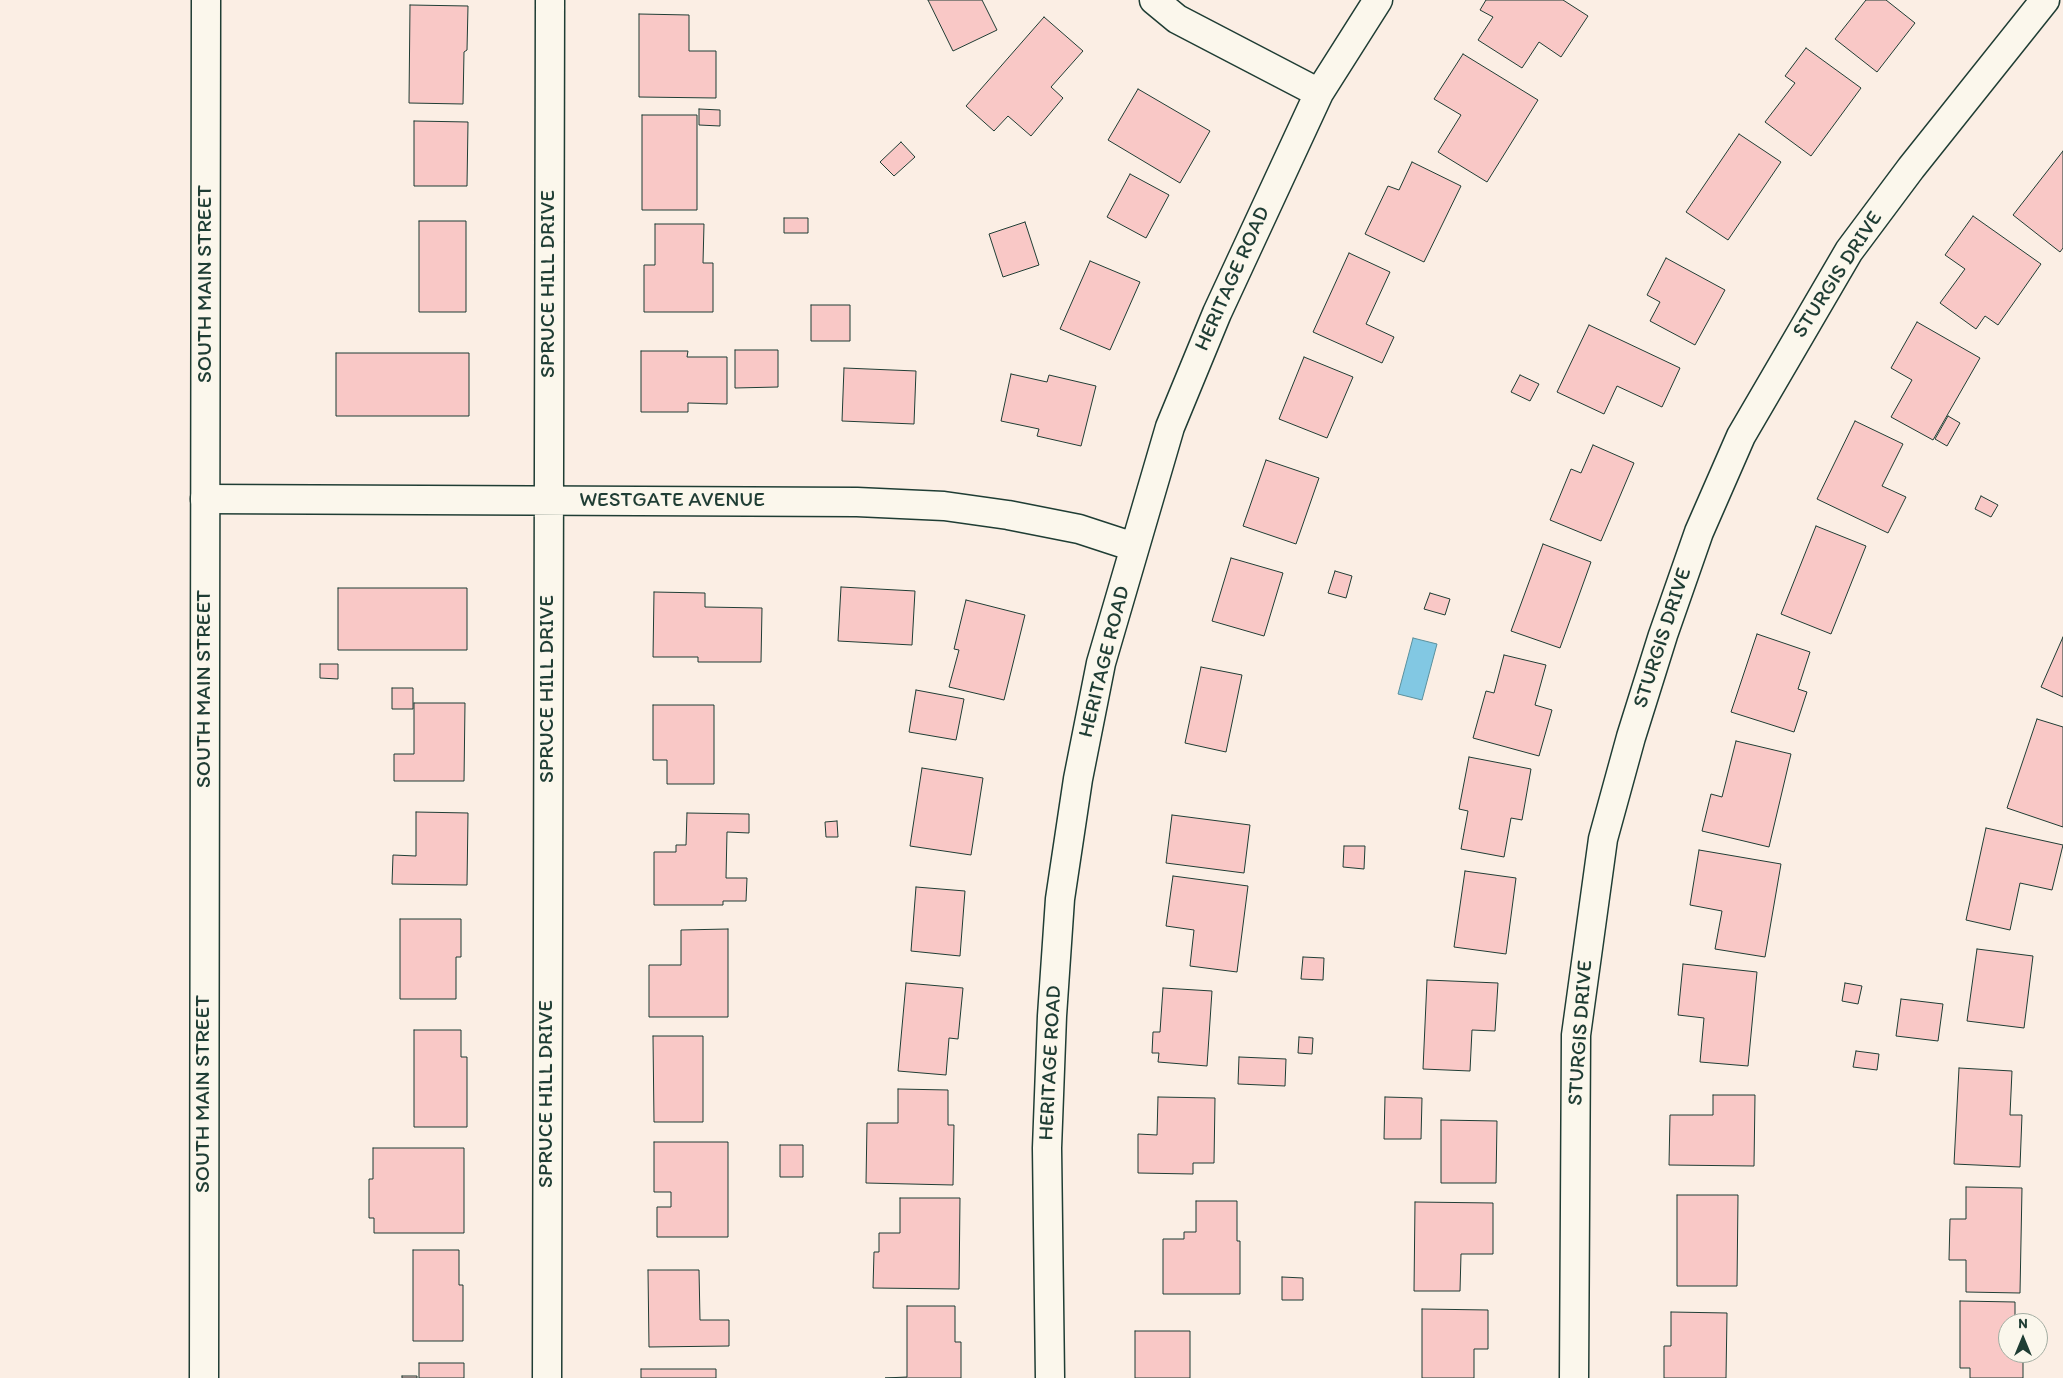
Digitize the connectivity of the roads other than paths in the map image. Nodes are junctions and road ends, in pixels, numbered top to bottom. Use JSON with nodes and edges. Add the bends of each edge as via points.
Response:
{"nodes":[{"id":1,"x":206,"y":0,"type":"edge"},
{"id":2,"x":550,"y":0,"type":"edge"},
{"id":3,"x":1154,"y":0,"type":"edge"},
{"id":4,"x":1378,"y":0,"type":"edge"},
{"id":5,"x":2046,"y":0,"type":"edge"},
{"id":6,"x":1319,"y":93,"type":"junction"},
{"id":7,"x":205,"y":499,"type":"junction"},
{"id":8,"x":548,"y":500,"type":"junction"},
{"id":9,"x":1134,"y":547,"type":"junction"},
{"id":10,"x":204,"y":1378,"type":"edge"},
{"id":11,"x":547,"y":1378,"type":"edge"},
{"id":12,"x":1050,"y":1378,"type":"edge"},
{"id":13,"x":1574,"y":1378,"type":"edge"}],
"edges":[{"from":1,"to":7,"type":"street","name":"SOUTH MAIN STREET"},
{"from":2,"to":8,"type":"street","name":"SPRUCE HILL DRIVE"},
{"from":3,"to":6,"type":"street","via":[[1177,19]]},
{"from":4,"to":6,"type":"street","name":"HERITAGE ROAD"},
{"from":5,"to":13,"type":"street","name":"STURGIS DRIVE","via":[[1849,251],[1741,436],[1699,532],[1663,635],[1603,839],[1576,1035]]},
{"from":6,"to":9,"type":"street","name":"HERITAGE ROAD","via":[[1224,296],[1170,427]]},
{"from":7,"to":8,"type":"street","name":"WESTGATE AVENUE"},
{"from":7,"to":10,"type":"street","name":"SOUTH MAIN STREET"},
{"from":8,"to":9,"type":"street","name":"WESTGATE AVENUE","via":[[857,502],[944,506],[1079,529]]},
{"from":8,"to":11,"type":"street","name":"SPRUCE HILL DRIVE"},
{"from":9,"to":12,"type":"street","name":"HERITAGE ROAD","via":[[1101,663],[1078,779],[1060,899],[1047,1148]]}]}
